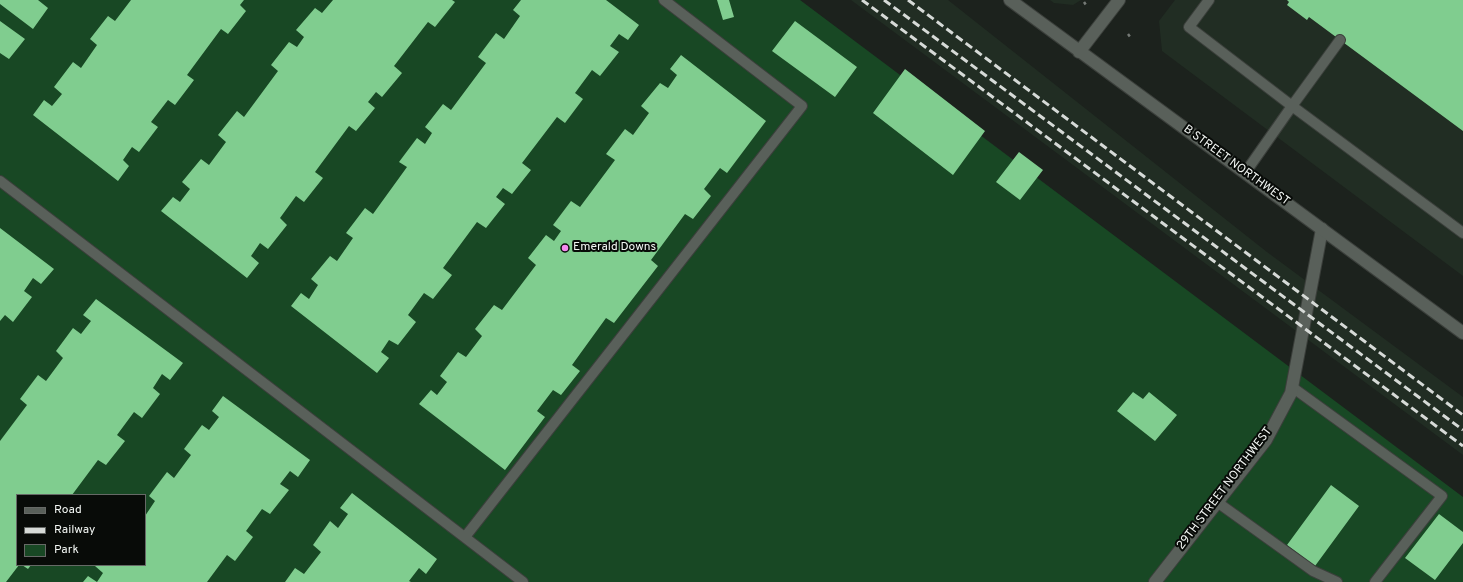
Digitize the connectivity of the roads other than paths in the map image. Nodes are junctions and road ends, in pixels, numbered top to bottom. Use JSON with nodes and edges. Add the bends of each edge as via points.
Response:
{"nodes":[{"id":1,"x":664,"y":0,"type":"edge"},
{"id":2,"x":1010,"y":0,"type":"edge"},
{"id":3,"x":1119,"y":0,"type":"edge"},
{"id":4,"x":1209,"y":0,"type":"edge"},
{"id":5,"x":1340,"y":40,"type":"dead end"},
{"id":6,"x":1079,"y":52,"type":"junction"},
{"id":7,"x":1292,"y":106,"type":"junction"},
{"id":8,"x":1245,"y":173,"type":"junction"},
{"id":9,"x":0,"y":181,"type":"edge"},
{"id":10,"x":1322,"y":229,"type":"junction"},
{"id":11,"x":1463,"y":233,"type":"edge"},
{"id":12,"x":1463,"y":333,"type":"edge"},
{"id":13,"x":1292,"y":388,"type":"junction"},
{"id":14,"x":1217,"y":502,"type":"junction"},
{"id":15,"x":465,"y":537,"type":"junction"},
{"id":16,"x":523,"y":582,"type":"edge"},
{"id":17,"x":1155,"y":582,"type":"edge"},
{"id":18,"x":1337,"y":582,"type":"edge"},
{"id":19,"x":1375,"y":582,"type":"edge"}],
"edges":[{"from":1,"to":15,"type":"lane","via":[[802,106]]},
{"from":2,"to":6,"type":"street","name":"B STREET NORTHWEST"},
{"from":3,"to":6,"type":"street"},
{"from":4,"to":7,"type":"lane","via":[[1189,27]]},
{"from":5,"to":7,"type":"lane"},
{"from":6,"to":8,"type":"street","name":"B STREET NORTHWEST"},
{"from":7,"to":8,"type":"lane"},
{"from":7,"to":11,"type":"lane"},
{"from":8,"to":10,"type":"street","name":"B STREET NORTHWEST"},
{"from":9,"to":15,"type":"lane"},
{"from":10,"to":12,"type":"street","name":"B STREET NORTHWEST"},
{"from":10,"to":13,"type":"street","name":"29TH STREET NORTHWEST"},
{"from":13,"to":14,"type":"street","name":"29TH STREET NORTHWEST","via":[[1266,440]]},
{"from":13,"to":19,"type":"lane","via":[[1442,496]]},
{"from":14,"to":17,"type":"street","name":"29TH STREET NORTHWEST"},
{"from":14,"to":18,"type":"lane","via":[[1313,572]]},
{"from":15,"to":16,"type":"lane"}]}
